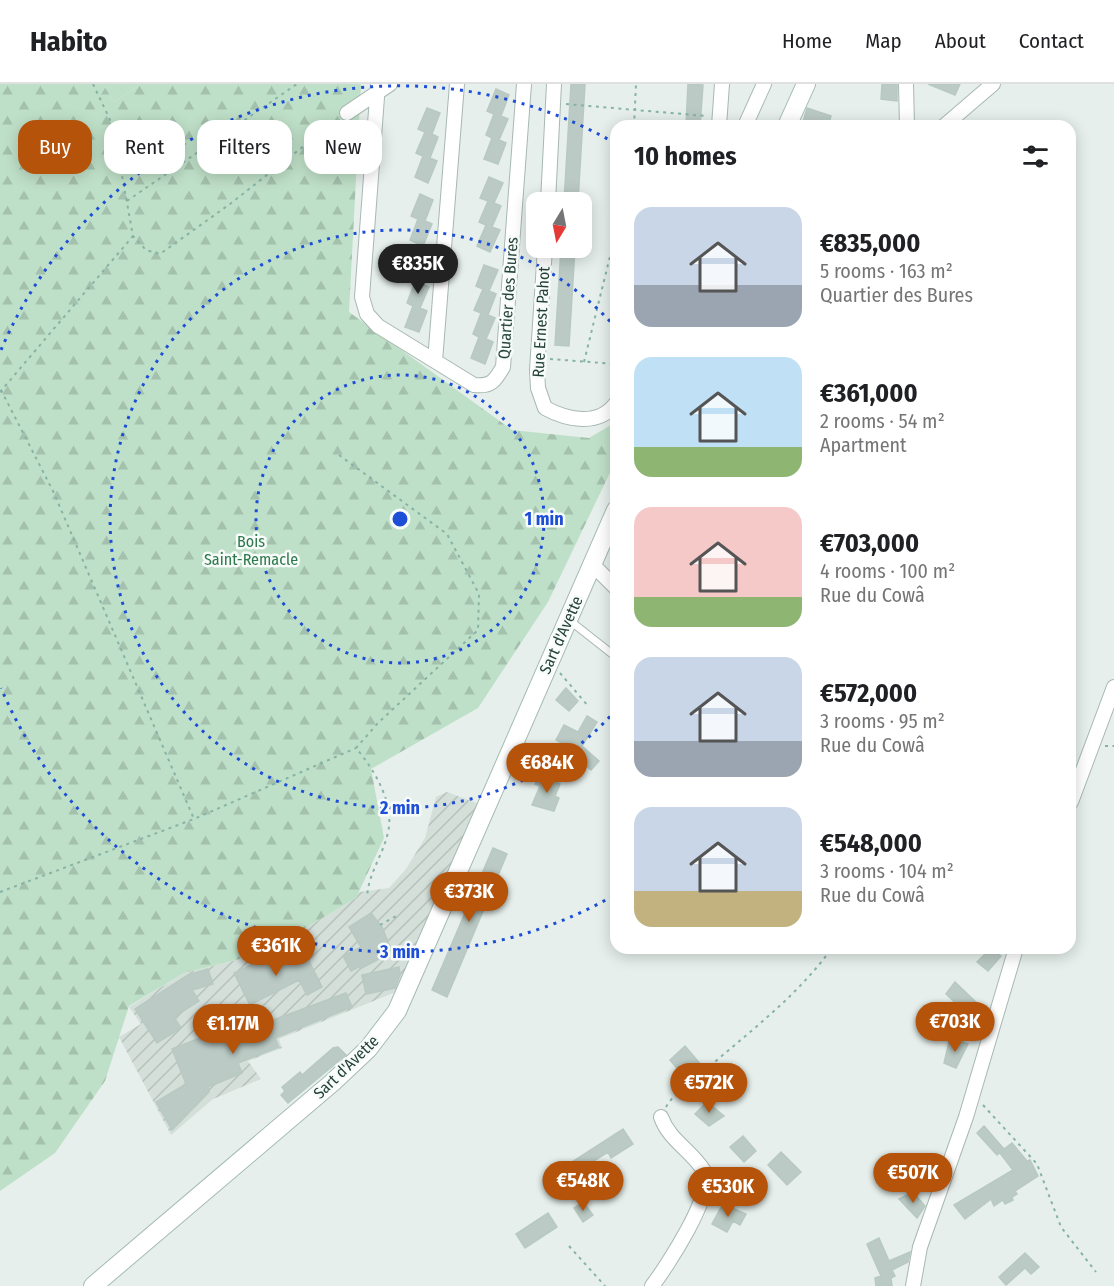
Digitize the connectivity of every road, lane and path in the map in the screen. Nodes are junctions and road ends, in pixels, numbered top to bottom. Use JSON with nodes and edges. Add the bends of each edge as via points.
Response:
{"nodes":[{"id":1,"x":93,"y":84,"type":"edge"},
{"id":2,"x":297,"y":84,"type":"edge"},
{"id":3,"x":390,"y":84,"type":"edge"},
{"id":4,"x":457,"y":84,"type":"edge"},
{"id":5,"x":524,"y":84,"type":"edge"},
{"id":6,"x":554,"y":84,"type":"edge"},
{"id":7,"x":636,"y":84,"type":"edge"},
{"id":8,"x":722,"y":84,"type":"edge"},
{"id":9,"x":764,"y":84,"type":"edge"},
{"id":10,"x":806,"y":84,"type":"edge"},
{"id":11,"x":906,"y":84,"type":"edge"},
{"id":12,"x":993,"y":84,"type":"edge"},
{"id":13,"x":378,"y":88,"type":"edge"},
{"id":14,"x":554,"y":103,"type":"junction"},
{"id":15,"x":635,"y":110,"type":"junction"},
{"id":16,"x":347,"y":113,"type":"joint"},
{"id":17,"x":634,"y":120,"type":"edge"},
{"id":18,"x":711,"y":120,"type":"edge"},
{"id":19,"x":719,"y":120,"type":"edge"},
{"id":20,"x":748,"y":120,"type":"edge"},
{"id":21,"x":790,"y":120,"type":"edge"},
{"id":22,"x":908,"y":120,"type":"edge"},
{"id":23,"x":951,"y":120,"type":"edge"},
{"id":24,"x":549,"y":192,"type":"edge"},
{"id":25,"x":127,"y":201,"type":"junction"},
{"id":26,"x":132,"y":236,"type":"junction"},
{"id":27,"x":610,"y":256,"type":"edge"},
{"id":28,"x":544,"y":258,"type":"edge"},
{"id":29,"x":538,"y":358,"type":"junction"},
{"id":30,"x":435,"y":361,"type":"junction"},
{"id":31,"x":584,"y":362,"type":"junction"},
{"id":32,"x":610,"y":364,"type":"edge"},
{"id":33,"x":1,"y":391,"type":"edge"},
{"id":34,"x":610,"y":411,"type":"edge"},
{"id":35,"x":339,"y":455,"type":"dead end"},
{"id":36,"x":610,"y":524,"type":"edge"},
{"id":37,"x":592,"y":564,"type":"junction"},
{"id":38,"x":610,"y":582,"type":"edge"},
{"id":39,"x":569,"y":620,"type":"junction"},
{"id":40,"x":610,"y":657,"type":"edge"},
{"id":41,"x":548,"y":664,"type":"junction"},
{"id":42,"x":1114,"y":687,"type":"edge"},
{"id":43,"x":589,"y":706,"type":"dead end"},
{"id":44,"x":356,"y":748,"type":"junction"},
{"id":45,"x":1076,"y":789,"type":"edge"},
{"id":46,"x":194,"y":819,"type":"junction"},
{"id":47,"x":0,"y":892,"type":"edge"},
{"id":48,"x":367,"y":898,"type":"dead end"},
{"id":49,"x":398,"y":915,"type":"dead end"},
{"id":50,"x":380,"y":925,"type":"dead end"},
{"id":51,"x":827,"y":954,"type":"edge"},
{"id":52,"x":1014,"y":954,"type":"edge"},
{"id":53,"x":972,"y":1096,"type":"junction"},
{"id":54,"x":661,"y":1117,"type":"joint"},
{"id":55,"x":569,"y":1246,"type":"dead end"},
{"id":56,"x":1096,"y":1272,"type":"dead end"},
{"id":57,"x":93,"y":1286,"type":"edge"},
{"id":58,"x":605,"y":1286,"type":"edge"},
{"id":59,"x":652,"y":1286,"type":"edge"},
{"id":60,"x":913,"y":1286,"type":"edge"}],
"edges":[{"from":1,"to":25,"type":"path","via":[[113,126]]},
{"from":2,"to":25,"type":"path"},
{"from":3,"to":13,"type":"street"},
{"from":4,"to":30,"type":"street"},
{"from":5,"to":30,"type":"street","name":"Quartier des Bures","via":[[502,367],[494,381],[485,386],[474,384]]},
{"from":6,"to":14,"type":"street"},
{"from":7,"to":15,"type":"path"},
{"from":8,"to":19,"type":"street"},
{"from":9,"to":20,"type":"street"},
{"from":10,"to":21,"type":"street"},
{"from":11,"to":22,"type":"street"},
{"from":12,"to":23,"type":"street"},
{"from":13,"to":16,"type":"street"},
{"from":13,"to":30,"type":"street","via":[[362,297],[367,314],[378,326]]},
{"from":14,"to":15,"type":"path"},
{"from":14,"to":24,"type":"street"},
{"from":15,"to":17,"type":"path"},
{"from":15,"to":18,"type":"path"},
{"from":16,"to":26,"type":"path","via":[[160,254],[146,250]]},
{"from":25,"to":26,"type":"path"},
{"from":26,"to":33,"type":"path"},
{"from":27,"to":31,"type":"path"},
{"from":28,"to":29,"type":"street","name":"Rue Ernest Pahot"},
{"from":29,"to":31,"type":"path"},
{"from":29,"to":34,"type":"street","name":"Rue Ernest Pahot","via":[[538,388],[545,408],[566,419],[587,419]]},
{"from":31,"to":32,"type":"path"},
{"from":33,"to":46,"type":"path","via":[[53,491]]},
{"from":35,"to":44,"type":"path","via":[[447,534],[479,594],[478,630]]},
{"from":36,"to":37,"type":"street","name":"Sart d'Avette"},
{"from":37,"to":38,"type":"street"},
{"from":37,"to":39,"type":"street","name":"Sart d'Avette"},
{"from":39,"to":40,"type":"lane"},
{"from":39,"to":41,"type":"street","name":"Sart d'Avette"},
{"from":41,"to":43,"type":"path"},
{"from":41,"to":57,"type":"street","name":"Sart d'Avette","via":[[397,1011],[385,1029],[333,1082]]},
{"from":42,"to":45,"type":"street"},
{"from":44,"to":46,"type":"path"},
{"from":44,"to":48,"type":"path","via":[[369,762],[391,812],[388,833],[368,882]]},
{"from":46,"to":47,"type":"path"},
{"from":49,"to":50,"type":"path"},
{"from":51,"to":54,"type":"path","via":[[761,1024],[670,1100]]},
{"from":52,"to":53,"type":"street"},
{"from":53,"to":56,"type":"path","via":[[1037,1164],[1061,1227]]},
{"from":53,"to":60,"type":"street","via":[[920,1247]]},
{"from":54,"to":59,"type":"street","via":[[673,1138],[707,1174],[708,1183],[690,1223]]},
{"from":55,"to":58,"type":"path"}]}
